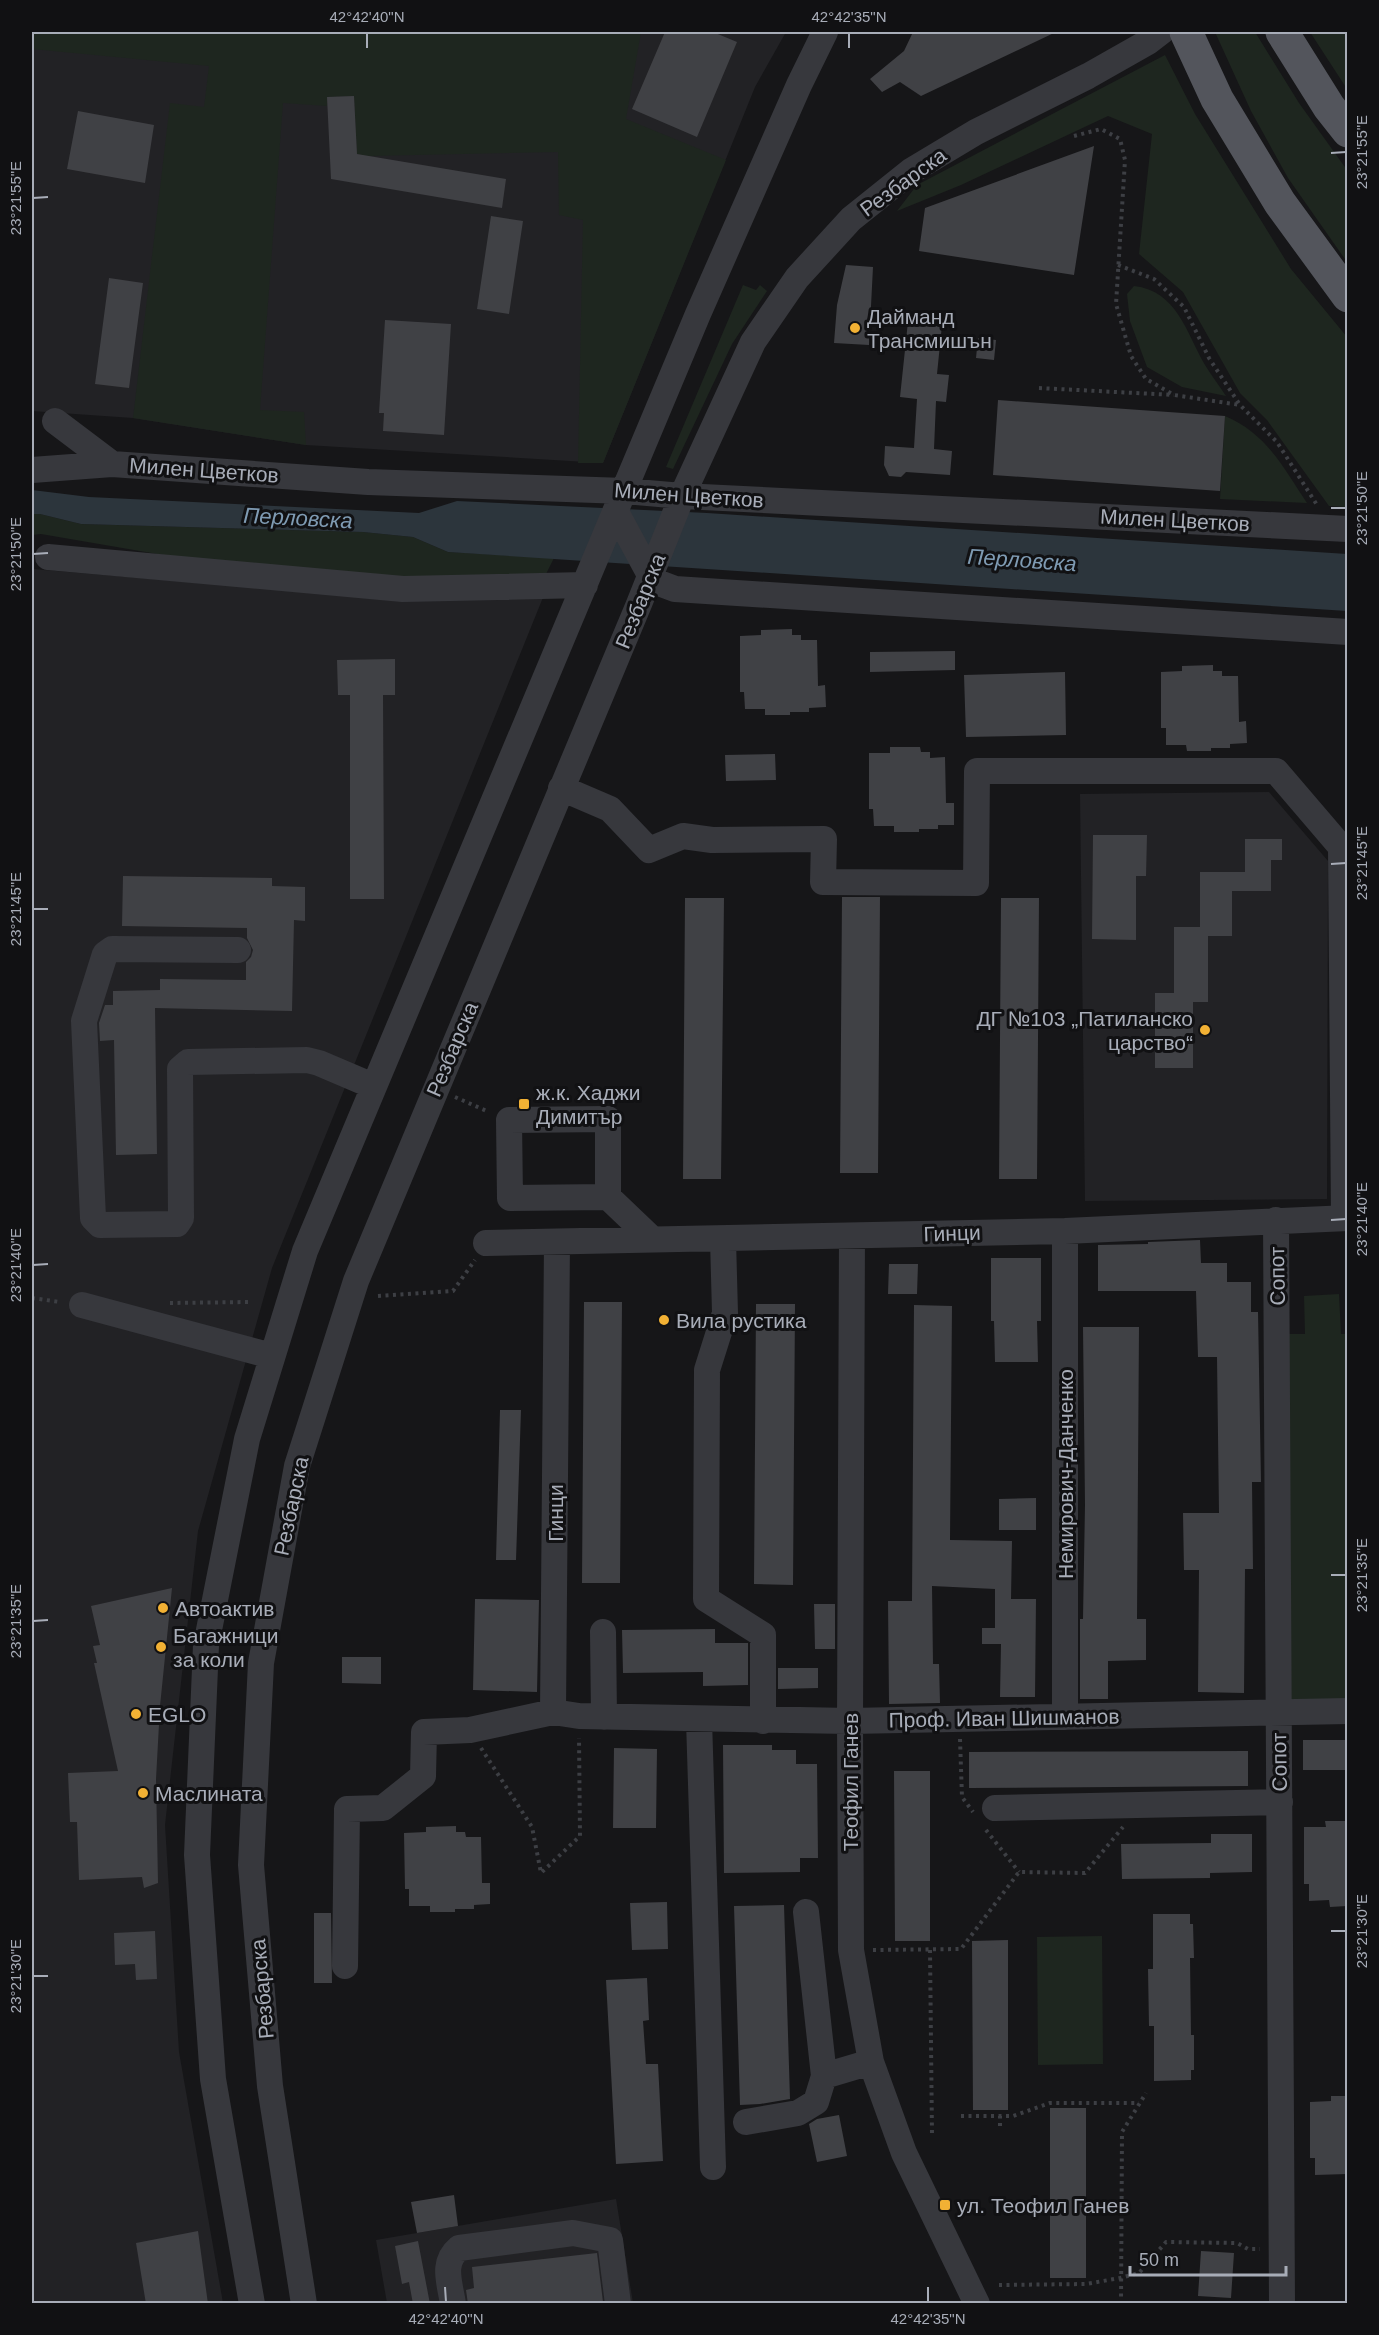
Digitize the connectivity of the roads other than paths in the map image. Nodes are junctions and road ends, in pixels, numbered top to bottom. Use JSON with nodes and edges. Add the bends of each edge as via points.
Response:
{"nodes":[{"id":1,"x":825,"y":32,"type":"edge"},
{"id":2,"x":1161,"y":32,"type":"edge"},
{"id":3,"x":1186,"y":32,"type":"edge"},
{"id":4,"x":1285,"y":38,"type":"edge"},
{"id":5,"x":1347,"y":131,"type":"edge"},
{"id":6,"x":1347,"y":296,"type":"edge"},
{"id":7,"x":55,"y":421,"type":"dead end"},
{"id":8,"x":112,"y":464,"type":"junction"},
{"id":9,"x":32,"y":470,"type":"edge"},
{"id":10,"x":682,"y":496,"type":"junction"},
{"id":11,"x":621,"y":501,"type":"junction"},
{"id":12,"x":1340,"y":529,"type":"edge"},
{"id":13,"x":48,"y":557,"type":"dead end"},
{"id":14,"x":650,"y":575,"type":"junction"},
{"id":15,"x":585,"y":585,"type":"junction"},
{"id":16,"x":1347,"y":632,"type":"edge"},
{"id":17,"x":561,"y":788,"type":"junction"},
{"id":18,"x":238,"y":950,"type":"dead end"},
{"id":19,"x":373,"y":1086,"type":"junction"},
{"id":20,"x":608,"y":1197,"type":"junction"},
{"id":21,"x":1346,"y":1218,"type":"edge"},
{"id":22,"x":1276,"y":1220,"type":"junction"},
{"id":23,"x":1065,"y":1231,"type":"junction"},
{"id":24,"x":852,"y":1236,"type":"junction"},
{"id":25,"x":652,"y":1239,"type":"junction"},
{"id":26,"x":723,"y":1239,"type":"junction"},
{"id":27,"x":557,"y":1242,"type":"junction"},
{"id":28,"x":486,"y":1243,"type":"road end"},
{"id":29,"x":82,"y":1305,"type":"road end"},
{"id":30,"x":272,"y":1356,"type":"junction"},
{"id":31,"x":603,"y":1632,"type":"dead end"},
{"id":32,"x":553,"y":1712,"type":"junction"},
{"id":33,"x":1347,"y":1712,"type":"edge"},
{"id":34,"x":1278,"y":1713,"type":"junction"},
{"id":35,"x":592,"y":1717,"type":"junction"},
{"id":36,"x":1065,"y":1717,"type":"junction"},
{"id":37,"x":699,"y":1720,"type":"junction"},
{"id":38,"x":763,"y":1721,"type":"junction"},
{"id":39,"x":850,"y":1721,"type":"junction"},
{"id":40,"x":1280,"y":1802,"type":"junction"},
{"id":41,"x":995,"y":1808,"type":"dead end"},
{"id":42,"x":806,"y":1912,"type":"dead end"},
{"id":43,"x":345,"y":1966,"type":"dead end"},
{"id":44,"x":871,"y":2062,"type":"junction"},
{"id":45,"x":824,"y":2076,"type":"junction"},
{"id":46,"x":746,"y":2122,"type":"dead end"},
{"id":47,"x":713,"y":2167,"type":"dead end"},
{"id":48,"x":252,"y":2304,"type":"edge"},
{"id":49,"x":304,"y":2304,"type":"edge"},
{"id":50,"x":453,"y":2304,"type":"edge"},
{"id":51,"x":618,"y":2304,"type":"edge"},
{"id":52,"x":977,"y":2304,"type":"edge"},
{"id":53,"x":1282,"y":2304,"type":"edge"}],
"edges":[{"from":1,"to":11,"type":"street","via":[[698,314]]},
{"from":2,"to":10,"type":"street","name":"Резбарска","via":[[1088,76],[930,159],[850,219],[797,278],[753,342]]},
{"from":3,"to":6,"type":"main road","via":[[1217,99],[1280,203]]},
{"from":4,"to":5,"type":"main road"},
{"from":7,"to":8,"type":"street"},
{"from":8,"to":9,"type":"street","name":"Милен Цветков"},
{"from":8,"to":11,"type":"street","name":"Милен Цветков"},
{"from":10,"to":11,"type":"street","name":"Милен Цветков"},
{"from":10,"to":12,"type":"street","name":"Милен Цветков"},
{"from":10,"to":14,"type":"street","name":"Резбарска"},
{"from":11,"to":14,"type":"street","name":"Милен Цветков"},
{"from":11,"to":15,"type":"street"},
{"from":13,"to":15,"type":"street","via":[[403,589]]},
{"from":14,"to":16,"type":"street","via":[[675,590]]},
{"from":14,"to":17,"type":"street","name":"Резбарска"},
{"from":15,"to":19,"type":"street"},
{"from":17,"to":21,"type":"street","via":[[610,809],[649,850],[682,836],[712,840],[824,839],[823,882],[976,883],[977,771],[1276,771],[1341,847]]},
{"from":17,"to":49,"type":"street","name":"Резбарска","via":[[356,1281],[297,1466],[261,1663],[251,1865],[270,2086]]},
{"from":18,"to":19,"type":"street","via":[[112,949],[105,954],[84,1021],[93,1218],[100,1224],[177,1224],[182,1218],[180,1069],[188,1062],[307,1060]]},
{"from":19,"to":30,"type":"street","via":[[304,1251]]},
{"from":20,"to":20,"type":"street","via":[[510,1198],[509,1120],[608,1119]]},
{"from":20,"to":25,"type":"street"},
{"from":21,"to":22,"type":"street","name":"Гинци"},
{"from":22,"to":23,"type":"street","name":"Гинци"},
{"from":22,"to":34,"type":"street","name":"Сопот"},
{"from":23,"to":24,"type":"street","name":"Гинци"},
{"from":23,"to":36,"type":"street","name":"Немирович-Данченко"},
{"from":24,"to":26,"type":"street","name":"Гинци"},
{"from":24,"to":39,"type":"street","name":"Теофил Ганев"},
{"from":25,"to":26,"type":"street","name":"Гинци"},
{"from":25,"to":27,"type":"street","name":"Гинци"},
{"from":26,"to":38,"type":"street","via":[[724,1313],[707,1370],[706,1599],[763,1635]]},
{"from":27,"to":28,"type":"street","name":"Гинци"},
{"from":27,"to":32,"type":"street","name":"Гинци"},
{"from":29,"to":30,"type":"street"},
{"from":30,"to":48,"type":"street","via":[[246,1439],[206,1646],[197,1856],[213,2079]]},
{"from":31,"to":35,"type":"street"},
{"from":32,"to":35,"type":"street","name":"Проф. Иван Шишманов"},
{"from":32,"to":43,"type":"street","via":[[470,1730],[424,1732],[423,1776],[383,1808],[347,1809]]},
{"from":33,"to":34,"type":"street","name":"Проф. Иван Шишманов"},
{"from":34,"to":36,"type":"street","name":"Проф. Иван Шишманов"},
{"from":34,"to":40,"type":"street","name":"Сопот"},
{"from":35,"to":37,"type":"street","name":"Проф. Иван Шишманов"},
{"from":36,"to":39,"type":"street","name":"Проф. Иван Шишманов"},
{"from":37,"to":38,"type":"street","name":"Проф. Иван Шишманов"},
{"from":37,"to":47,"type":"street"},
{"from":38,"to":39,"type":"street","name":"Проф. Иван Шишманов"},
{"from":39,"to":44,"type":"street","name":"Теофил Ганев","via":[[851,1950]]},
{"from":40,"to":41,"type":"street"},
{"from":40,"to":53,"type":"street","name":"Сопот"},
{"from":42,"to":45,"type":"street"},
{"from":44,"to":45,"type":"street"},
{"from":44,"to":52,"type":"street","name":"Теофил Ганев","via":[[903,2153]]},
{"from":45,"to":46,"type":"street","via":[[816,2102],[798,2113]]},
{"from":50,"to":51,"type":"street","via":[[447,2264],[459,2248],[573,2233],[610,2240]]}]}
